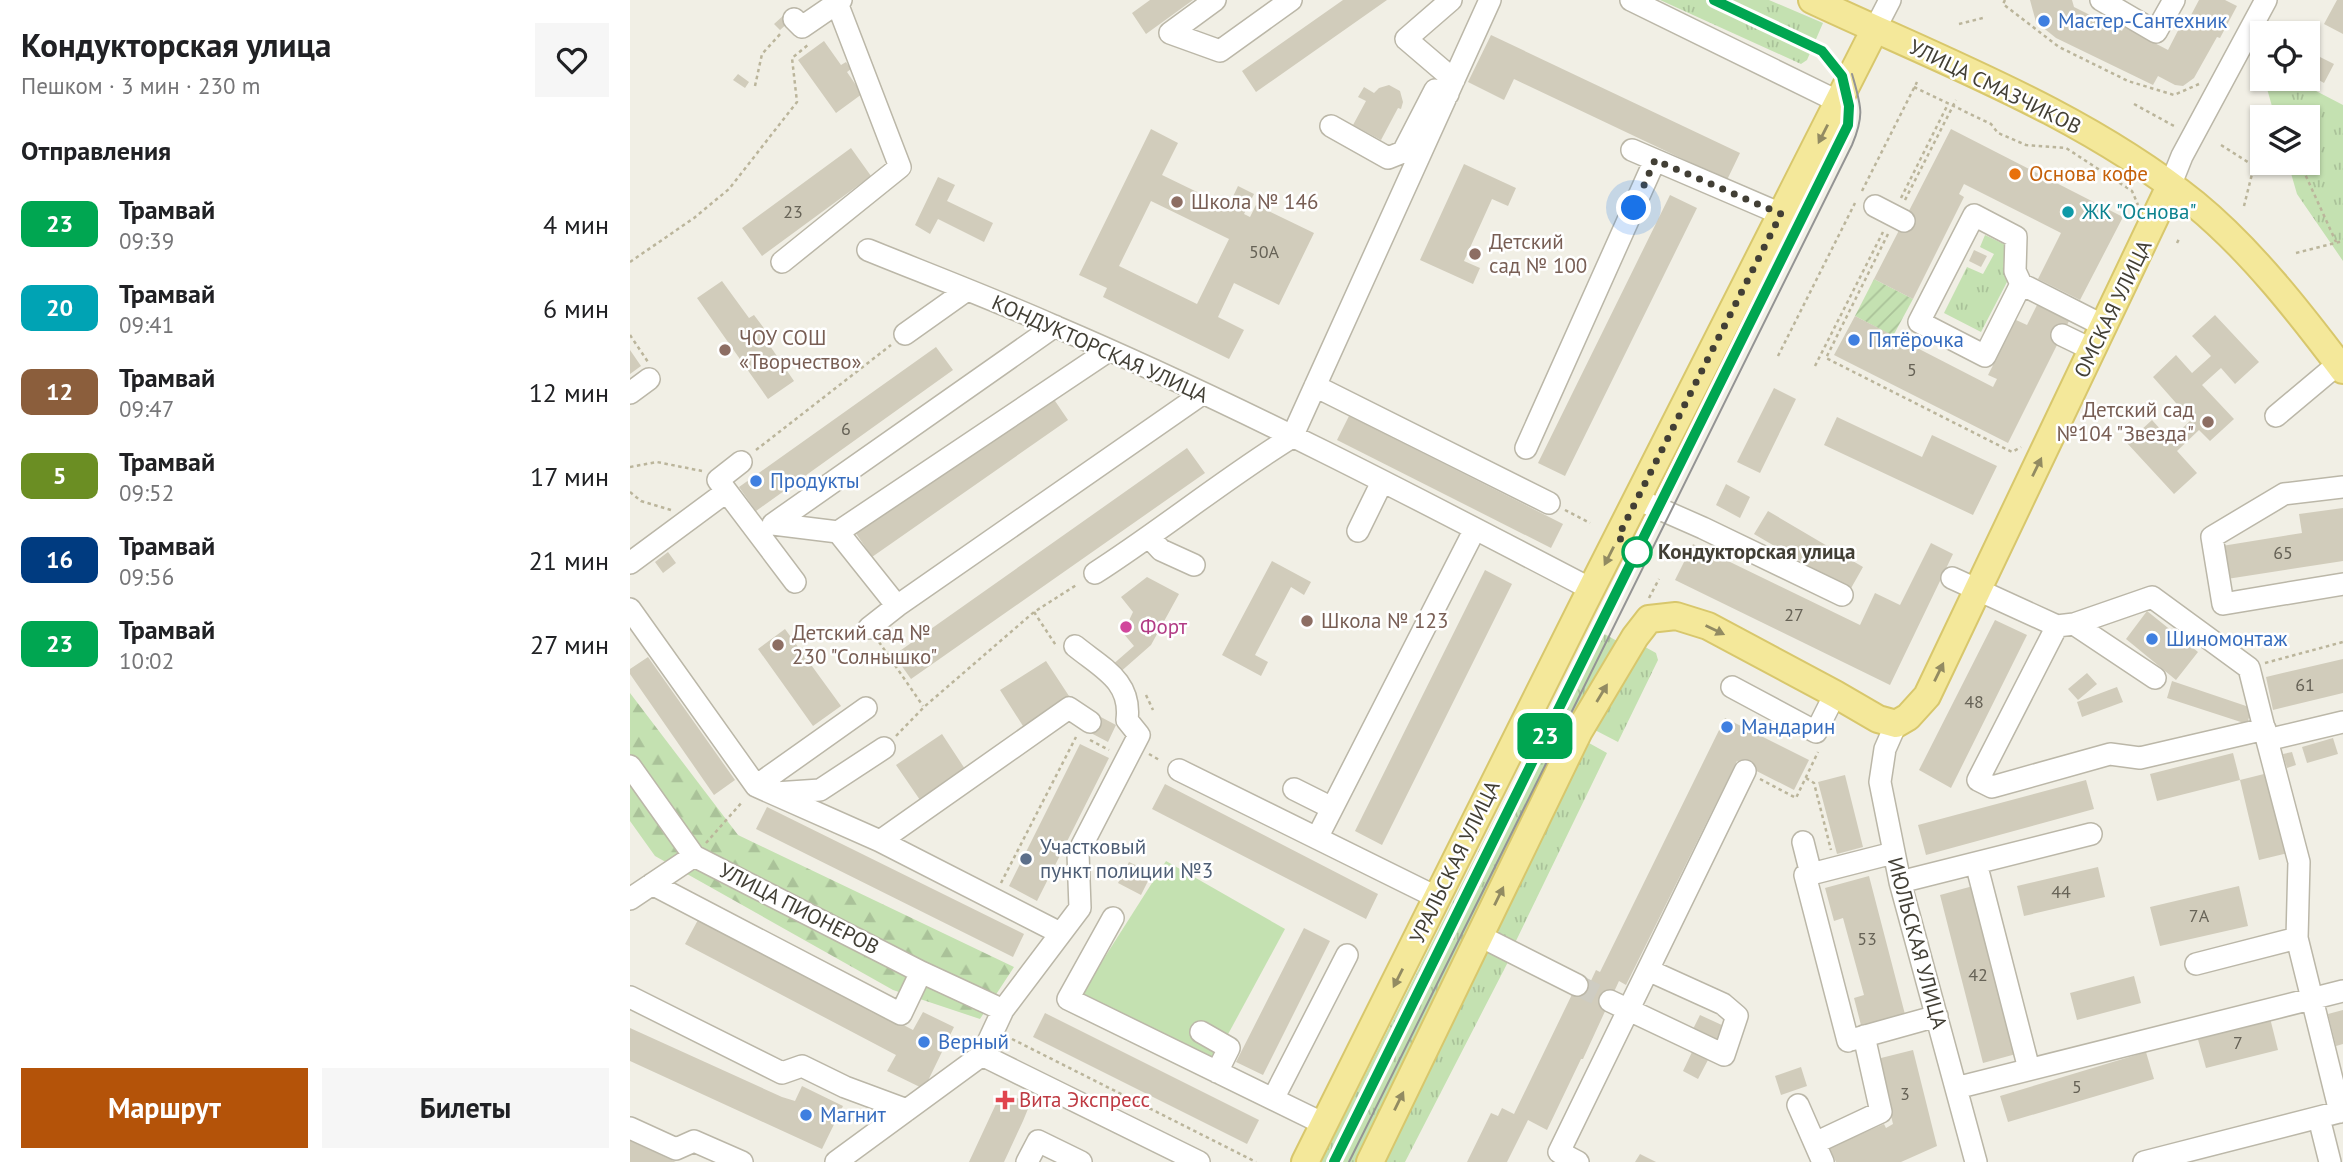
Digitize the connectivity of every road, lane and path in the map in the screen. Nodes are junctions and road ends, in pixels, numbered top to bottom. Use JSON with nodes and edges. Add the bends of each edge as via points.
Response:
{"nodes":[{"id":1,"x":1215,"y":0,"type":"edge"},
{"id":2,"x":1291,"y":0,"type":"edge"},
{"id":3,"x":1451,"y":0,"type":"edge"},
{"id":4,"x":1490,"y":0,"type":"edge"},
{"id":5,"x":1631,"y":0,"type":"edge"},
{"id":6,"x":1812,"y":0,"type":"edge"},
{"id":7,"x":1890,"y":0,"type":"edge"},
{"id":8,"x":2005,"y":0,"type":"edge"},
{"id":9,"x":2101,"y":0,"type":"edge"},
{"id":10,"x":2174,"y":0,"type":"edge"},
{"id":11,"x":2266,"y":0,"type":"edge"},
{"id":12,"x":839,"y":1,"type":"edge"},
{"id":13,"x":1983,"y":18,"type":"dead end"},
{"id":14,"x":794,"y":19,"type":"joint"},
{"id":15,"x":1959,"y":24,"type":"dead end"},
{"id":16,"x":1875,"y":29,"type":"junction"},
{"id":17,"x":810,"y":44,"type":"dead end"},
{"id":18,"x":1917,"y":82,"type":"dead end"},
{"id":19,"x":2199,"y":84,"type":"dead end"},
{"id":20,"x":754,"y":86,"type":"dead end"},
{"id":21,"x":1451,"y":87,"type":"junction"},
{"id":22,"x":1914,"y":87,"type":"junction"},
{"id":23,"x":1956,"y":100,"type":"dead end"},
{"id":24,"x":1839,"y":102,"type":"junction"},
{"id":25,"x":2134,"y":104,"type":"dead end"},
{"id":26,"x":1951,"y":105,"type":"junction"},
{"id":27,"x":1331,"y":126,"type":"dead end"},
{"id":28,"x":2174,"y":126,"type":"dead end"},
{"id":29,"x":2221,"y":145,"type":"dead end"},
{"id":30,"x":1632,"y":150,"type":"dead end"},
{"id":31,"x":1655,"y":160,"type":"junction"},
{"id":32,"x":2305,"y":175,"type":"edge"},
{"id":33,"x":2170,"y":186,"type":"junction"},
{"id":34,"x":2244,"y":206,"type":"dead end"},
{"id":35,"x":1781,"y":214,"type":"junction"},
{"id":36,"x":1892,"y":215,"type":"junction"},
{"id":37,"x":2141,"y":215,"type":"dead end"},
{"id":38,"x":2180,"y":237,"type":"dead end"},
{"id":39,"x":2336,"y":242,"type":"junction"},
{"id":40,"x":2343,"y":242,"type":"edge"},
{"id":41,"x":2177,"y":243,"type":"dead end"},
{"id":42,"x":868,"y":250,"type":"dead end"},
{"id":43,"x":2296,"y":253,"type":"dead end"},
{"id":44,"x":630,"y":262,"type":"edge"},
{"id":45,"x":782,"y":262,"type":"dead end"},
{"id":46,"x":2021,"y":284,"type":"junction"},
{"id":47,"x":967,"y":290,"type":"junction"},
{"id":48,"x":1055,"y":326,"type":"junction"},
{"id":49,"x":2064,"y":331,"type":"dead end"},
{"id":50,"x":905,"y":334,"type":"joint"},
{"id":51,"x":630,"y":335,"type":"edge"},
{"id":52,"x":2098,"y":340,"type":"junction"},
{"id":53,"x":1108,"y":351,"type":"junction"},
{"id":54,"x":1778,"y":356,"type":"dead end"},
{"id":55,"x":1815,"y":366,"type":"dead end"},
{"id":56,"x":2341,"y":367,"type":"edge"},
{"id":57,"x":649,"y":379,"type":"joint"},
{"id":58,"x":1315,"y":386,"type":"junction"},
{"id":59,"x":630,"y":393,"type":"edge"},
{"id":60,"x":1202,"y":394,"type":"junction"},
{"id":61,"x":2276,"y":416,"type":"dead end"},
{"id":62,"x":1293,"y":437,"type":"junction"},
{"id":63,"x":2026,"y":445,"type":"dead end"},
{"id":64,"x":1526,"y":448,"type":"dead end"},
{"id":65,"x":630,"y":467,"type":"edge"},
{"id":66,"x":731,"y":476,"type":"junction"},
{"id":67,"x":1382,"y":482,"type":"junction"},
{"id":68,"x":2343,"y":487,"type":"edge"},
{"id":69,"x":630,"y":492,"type":"edge"},
{"id":70,"x":1637,"y":499,"type":"junction"},
{"id":71,"x":1549,"y":503,"type":"joint"},
{"id":72,"x":691,"y":518,"type":"junction"},
{"id":73,"x":1590,"y":523,"type":"dead end"},
{"id":74,"x":1475,"y":529,"type":"junction"},
{"id":75,"x":838,"y":531,"type":"junction"},
{"id":76,"x":1357,"y":531,"type":"dead end"},
{"id":77,"x":1150,"y":538,"type":"junction"},
{"id":78,"x":630,"y":564,"type":"edge"},
{"id":79,"x":1194,"y":565,"type":"dead end"},
{"id":80,"x":1095,"y":573,"type":"joint"},
{"id":81,"x":1952,"y":578,"type":"dead end"},
{"id":82,"x":1659,"y":579,"type":"dead end"},
{"id":83,"x":795,"y":582,"type":"dead end"},
{"id":84,"x":2343,"y":584,"type":"edge"},
{"id":85,"x":1591,"y":589,"type":"junction"},
{"id":86,"x":1978,"y":591,"type":"junction"},
{"id":87,"x":1842,"y":595,"type":"dead end"},
{"id":88,"x":897,"y":606,"type":"junction"},
{"id":89,"x":630,"y":609,"type":"edge"},
{"id":90,"x":1648,"y":610,"type":"junction"},
{"id":91,"x":2065,"y":625,"type":"junction"},
{"id":92,"x":869,"y":628,"type":"joint"},
{"id":93,"x":636,"y":631,"type":"edge"},
{"id":94,"x":2343,"y":642,"type":"edge"},
{"id":95,"x":1075,"y":646,"type":"dead end"},
{"id":96,"x":2249,"y":668,"type":"junction"},
{"id":97,"x":2155,"y":678,"type":"dead end"},
{"id":98,"x":1732,"y":687,"type":"dead end"},
{"id":99,"x":1835,"y":694,"type":"junction"},
{"id":100,"x":924,"y":707,"type":"junction"},
{"id":101,"x":866,"y":708,"type":"dead end"},
{"id":102,"x":2343,"y":722,"type":"edge"},
{"id":103,"x":1896,"y":724,"type":"junction"},
{"id":104,"x":1084,"y":728,"type":"joint"},
{"id":105,"x":2266,"y":735,"type":"junction"},
{"id":106,"x":1820,"y":747,"type":"dead end"},
{"id":107,"x":884,"y":748,"type":"joint"},
{"id":108,"x":630,"y":766,"type":"edge"},
{"id":109,"x":1180,"y":769,"type":"dead end"},
{"id":110,"x":1745,"y":771,"type":"joint"},
{"id":111,"x":1806,"y":778,"type":"junction"},
{"id":112,"x":1294,"y":789,"type":"dead end"},
{"id":113,"x":764,"y":790,"type":"junction"},
{"id":114,"x":1332,"y":808,"type":"junction"},
{"id":115,"x":2091,"y":834,"type":"dead end"},
{"id":116,"x":1317,"y":838,"type":"junction"},
{"id":117,"x":880,"y":841,"type":"junction"},
{"id":118,"x":1803,"y":842,"type":"dead end"},
{"id":119,"x":1893,"y":853,"type":"junction"},
{"id":120,"x":694,"y":856,"type":"junction"},
{"id":121,"x":1976,"y":863,"type":"junction"},
{"id":122,"x":1835,"y":867,"type":"junction"},
{"id":123,"x":1811,"y":874,"type":"junction"},
{"id":124,"x":1900,"y":882,"type":"junction"},
{"id":125,"x":652,"y":884,"type":"junction"},
{"id":126,"x":993,"y":898,"type":"junction"},
{"id":127,"x":1438,"y":898,"type":"junction"},
{"id":128,"x":630,"y":899,"type":"edge"},
{"id":129,"x":1112,"y":918,"type":"dead end"},
{"id":130,"x":1060,"y":933,"type":"junction"},
{"id":131,"x":1480,"y":936,"type":"junction"},
{"id":132,"x":2297,"y":938,"type":"junction"},
{"id":133,"x":1346,"y":955,"type":"dead end"},
{"id":134,"x":2196,"y":964,"type":"dead end"},
{"id":135,"x":1648,"y":970,"type":"junction"},
{"id":136,"x":921,"y":972,"type":"junction"},
{"id":137,"x":1577,"y":985,"type":"tunnel mouth"},
{"id":138,"x":2343,"y":991,"type":"edge"},
{"id":139,"x":630,"y":997,"type":"edge"},
{"id":140,"x":2312,"y":999,"type":"junction"},
{"id":141,"x":1619,"y":1005,"type":"junction"},
{"id":142,"x":1937,"y":1016,"type":"junction"},
{"id":143,"x":998,"y":1020,"type":"junction"},
{"id":144,"x":1201,"y":1032,"type":"dead end"},
{"id":145,"x":1850,"y":1040,"type":"junction"},
{"id":146,"x":982,"y":1055,"type":"junction"},
{"id":147,"x":2029,"y":1069,"type":"junction"},
{"id":148,"x":1217,"y":1072,"type":"junction"},
{"id":149,"x":1956,"y":1088,"type":"junction"},
{"id":150,"x":1273,"y":1099,"type":"junction"},
{"id":151,"x":1798,"y":1105,"type":"dead end"},
{"id":152,"x":907,"y":1110,"type":"junction"},
{"id":153,"x":2342,"y":1112,"type":"edge"},
{"id":154,"x":2319,"y":1118,"type":"junction"},
{"id":155,"x":1324,"y":1124,"type":"junction"},
{"id":156,"x":630,"y":1128,"type":"edge"},
{"id":157,"x":1814,"y":1155,"type":"edge"},
{"id":158,"x":742,"y":1162,"type":"edge"},
{"id":159,"x":836,"y":1162,"type":"edge"},
{"id":160,"x":1027,"y":1162,"type":"edge"},
{"id":161,"x":1081,"y":1162,"type":"edge"},
{"id":162,"x":1199,"y":1162,"type":"edge"},
{"id":163,"x":1256,"y":1162,"type":"edge"},
{"id":164,"x":1305,"y":1162,"type":"edge"},
{"id":165,"x":1370,"y":1162,"type":"edge"},
{"id":166,"x":1578,"y":1162,"type":"edge"},
{"id":167,"x":1976,"y":1162,"type":"edge"},
{"id":168,"x":2144,"y":1162,"type":"edge"},
{"id":169,"x":2330,"y":1162,"type":"edge"}],
"edges":[{"from":1,"to":2,"type":"street","via":[[1170,33],[1220,51]]},
{"from":3,"to":21,"type":"street","via":[[1406,39]]},
{"from":4,"to":21,"type":"street"},
{"from":5,"to":24,"type":"street"},
{"from":6,"to":16,"type":"main road","name":"УЛИЦА СМАЗЧИКОВ"},
{"from":7,"to":16,"type":"street","name":"УРАЛЬСКАЯ УЛИЦА"},
{"from":8,"to":19,"type":"path","via":[[2003,4],[2059,47],[2128,81],[2174,95]]},
{"from":9,"to":10,"type":"street","via":[[2156,32]]},
{"from":11,"to":33,"type":"street","name":"ОМСКАЯ УЛИЦА"},
{"from":12,"to":14,"type":"street","via":[[802,27]]},
{"from":12,"to":45,"type":"street","via":[[900,167]]},
{"from":13,"to":15,"type":"path"},
{"from":14,"to":20,"type":"path","via":[[762,54]]},
{"from":16,"to":24,"type":"main road","name":"УРАЛЬСКАЯ УЛИЦА"},
{"from":16,"to":33,"type":"main road","name":"УЛИЦА СМАЗЧИКОВ","via":[[2088,132]]},
{"from":17,"to":44,"type":"path","via":[[792,58],[797,102],[729,189]]},
{"from":18,"to":22,"type":"path"},
{"from":21,"to":27,"type":"street","via":[[1435,90],[1404,152],[1388,158]]},
{"from":21,"to":58,"type":"street"},
{"from":22,"to":26,"type":"path"},
{"from":22,"to":54,"type":"path"},
{"from":23,"to":26,"type":"path"},
{"from":24,"to":35,"type":"main road","name":"УРАЛЬСКАЯ УЛИЦА","one_way":true},
{"from":25,"to":28,"type":"path"},
{"from":26,"to":36,"type":"path"},
{"from":26,"to":37,"type":"path","via":[[2026,145],[2066,148],[2132,191]]},
{"from":29,"to":34,"type":"path","via":[[2254,166]]},
{"from":30,"to":31,"type":"street"},
{"from":31,"to":35,"type":"street"},
{"from":31,"to":64,"type":"street"},
{"from":32,"to":39,"type":"path"},
{"from":33,"to":52,"type":"main road","name":"ОМСКАЯ УЛИЦА"},
{"from":33,"to":56,"type":"main road","name":"УЛИЦА СМАЗЧИКОВ","via":[[2228,234]]},
{"from":35,"to":70,"type":"main road","name":"УРАЛЬСКАЯ УЛИЦА"},
{"from":36,"to":55,"type":"path"},
{"from":36,"to":63,"type":"path","via":[[1826,358],[2012,452]]},
{"from":38,"to":41,"type":"path"},
{"from":39,"to":40,"type":"path"},
{"from":39,"to":43,"type":"path"},
{"from":42,"to":47,"type":"street","name":"КОНДУКТОРСКАЯ УЛИЦА"},
{"from":46,"to":46,"type":"street","via":[[1985,356],[1919,322],[1973,215],[2016,237],[2015,271]]},
{"from":46,"to":52,"type":"street"},
{"from":47,"to":48,"type":"street","name":"КОНДУКТОРСКАЯ УЛИЦА"},
{"from":47,"to":50,"type":"street"},
{"from":48,"to":53,"type":"street","name":"КОНДУКТОРСКАЯ УЛИЦА"},
{"from":48,"to":75,"type":"street","via":[[773,524]]},
{"from":49,"to":52,"type":"street"},
{"from":50,"to":66,"type":"path"},
{"from":51,"to":57,"type":"path","via":[[657,375]]},
{"from":86,"to":52,"type":"main road","name":"ОМСКАЯ УЛИЦА","one_way":true},
{"from":53,"to":60,"type":"street","name":"КОНДУКТОРСКАЯ УЛИЦА"},
{"from":53,"to":75,"type":"street"},
{"from":56,"to":61,"type":"street"},
{"from":57,"to":59,"type":"street"},
{"from":58,"to":62,"type":"street"},
{"from":58,"to":71,"type":"street"},
{"from":60,"to":62,"type":"street","name":"КОНДУКТОРСКАЯ УЛИЦА"},
{"from":60,"to":88,"type":"street"},
{"from":62,"to":67,"type":"street","name":"КОНДУКТОРСКАЯ УЛИЦА"},
{"from":62,"to":77,"type":"street"},
{"from":65,"to":66,"type":"path","via":[[657,462]]},
{"from":66,"to":72,"type":"street"},
{"from":66,"to":83,"type":"street"},
{"from":67,"to":74,"type":"street","name":"КОНДУКТОРСКАЯ УЛИЦА"},
{"from":67,"to":76,"type":"street"},
{"from":68,"to":84,"type":"street","via":[[2284,494],[2212,537],[2223,604]]},
{"from":69,"to":72,"type":"path","via":[[641,501]]},
{"from":70,"to":85,"type":"main road","name":"УРАЛЬСКАЯ УЛИЦА","one_way":true},
{"from":70,"to":87,"type":"street"},
{"from":71,"to":73,"type":"path"},
{"from":72,"to":78,"type":"street"},
{"from":74,"to":85,"type":"street","name":"КОНДУКТОРСКАЯ УЛИЦА"},
{"from":74,"to":114,"type":"street"},
{"from":75,"to":88,"type":"street"},
{"from":77,"to":79,"type":"street","via":[[1161,550]]},
{"from":77,"to":80,"type":"street"},
{"from":80,"to":100,"type":"path","via":[[1034,612]]},
{"from":81,"to":86,"type":"street"},
{"from":82,"to":90,"type":"path"},
{"from":85,"to":127,"type":"main road","name":"УРАЛЬСКАЯ УЛИЦА"},
{"from":86,"to":91,"type":"street"},
{"from":103,"to":86,"type":"main road","name":"ОМСКАЯ УЛИЦА","one_way":true,"via":[[1927,696]]},
{"from":88,"to":92,"type":"street"},
{"from":89,"to":93,"type":"street"},
{"from":90,"to":99,"type":"main road","one_way":true,"via":[[1708,626]]},
{"from":131,"to":90,"type":"main road","one_way":true,"via":[[1579,731]]},
{"from":91,"to":96,"type":"street","via":[[2152,597]]},
{"from":91,"to":97,"type":"street"},
{"from":91,"to":105,"type":"street","via":[[1978,780],[1992,787],[2110,754],[2140,758]]},
{"from":92,"to":100,"type":"path"},
{"from":93,"to":113,"type":"street"},
{"from":94,"to":96,"type":"path"},
{"from":95,"to":130,"type":"street","via":[[1122,685],[1129,707],[1127,720],[1139,735],[1078,853],[1080,908]]},
{"from":96,"to":105,"type":"street"},
{"from":98,"to":99,"type":"street","via":[[1816,732]]},
{"from":99,"to":103,"type":"main road"},
{"from":100,"to":107,"type":"path"},
{"from":101,"to":113,"type":"street"},
{"from":102,"to":105,"type":"street"},
{"from":103,"to":119,"type":"street","name":"ИЮЛЬСКАЯ УЛИЦА","via":[[1885,749],[1880,782]]},
{"from":104,"to":117,"type":"street","via":[[1069,708]]},
{"from":104,"to":126,"type":"path"},
{"from":105,"to":132,"type":"street","via":[[2299,862]]},
{"from":106,"to":111,"type":"path"},
{"from":107,"to":113,"type":"street","via":[[820,790]]},
{"from":108,"to":120,"type":"street","name":"УЛИЦА ПИОНЕРОВ"},
{"from":109,"to":116,"type":"street"},
{"from":110,"to":111,"type":"path","via":[[1796,798]]},
{"from":110,"to":135,"type":"street"},
{"from":111,"to":122,"type":"path","via":[[1814,783]]},
{"from":112,"to":114,"type":"street"},
{"from":113,"to":117,"type":"street"},
{"from":113,"to":120,"type":"path"},
{"from":114,"to":116,"type":"street"},
{"from":115,"to":121,"type":"street"},
{"from":116,"to":127,"type":"street"},
{"from":117,"to":126,"type":"street"},
{"from":118,"to":123,"type":"street"},
{"from":119,"to":122,"type":"street"},
{"from":119,"to":124,"type":"street","name":"ИЮЛЬСКАЯ УЛИЦА"},
{"from":120,"to":125,"type":"street"},
{"from":120,"to":136,"type":"street","name":"УЛИЦА ПИОНЕРОВ"},
{"from":121,"to":124,"type":"street"},
{"from":121,"to":147,"type":"street"},
{"from":122,"to":123,"type":"street"},
{"from":123,"to":145,"type":"street","via":[[1805,875]]},
{"from":124,"to":142,"type":"street","name":"ИЮЛЬСКАЯ УЛИЦА"},
{"from":125,"to":128,"type":"street"},
{"from":125,"to":136,"type":"street","via":[[901,1014]]},
{"from":126,"to":130,"type":"street"},
{"from":127,"to":155,"type":"main road","name":"УРАЛЬСКАЯ УЛИЦА","one_way":true},
{"from":129,"to":148,"type":"street","via":[[1068,999]]},
{"from":130,"to":143,"type":"street"},
{"from":131,"to":137,"type":"street"},
{"from":165,"to":131,"type":"main road","one_way":true},
{"from":132,"to":134,"type":"street"},
{"from":132,"to":140,"type":"street"},
{"from":133,"to":150,"type":"street"},
{"from":135,"to":141,"type":"street"},
{"from":135,"to":141,"type":"street","via":[[1723,1004],[1737,1016],[1724,1055]]},
{"from":136,"to":143,"type":"street","name":"УЛИЦА ПИОНЕРОВ"},
{"from":138,"to":140,"type":"street"},
{"from":139,"to":152,"type":"street","via":[[782,1073],[802,1066]]},
{"from":140,"to":147,"type":"street"},
{"from":140,"to":153,"type":"street"},
{"from":141,"to":166,"type":"street","via":[[1559,1152]]},
{"from":142,"to":145,"type":"street"},
{"from":142,"to":149,"type":"street","name":"ИЮЛЬСКАЯ УЛИЦА"},
{"from":143,"to":146,"type":"street"},
{"from":143,"to":163,"type":"path"},
{"from":144,"to":148,"type":"street","via":[[1230,1048]]},
{"from":145,"to":157,"type":"street","via":[[1881,1112]]},
{"from":146,"to":152,"type":"street"},
{"from":146,"to":162,"type":"street"},
{"from":147,"to":149,"type":"street"},
{"from":148,"to":150,"type":"street"},
{"from":149,"to":167,"type":"street","name":"ИЮЛЬСКАЯ УЛИЦА"},
{"from":150,"to":155,"type":"street"},
{"from":151,"to":157,"type":"street"},
{"from":152,"to":159,"type":"street"},
{"from":153,"to":154,"type":"street"},
{"from":154,"to":168,"type":"street"},
{"from":154,"to":169,"type":"street"},
{"from":155,"to":164,"type":"main road","name":"УРАЛЬСКАЯ УЛИЦА"},
{"from":156,"to":158,"type":"street","via":[[676,1149],[694,1141]]},
{"from":160,"to":161,"type":"street","via":[[1038,1141]]}]}
